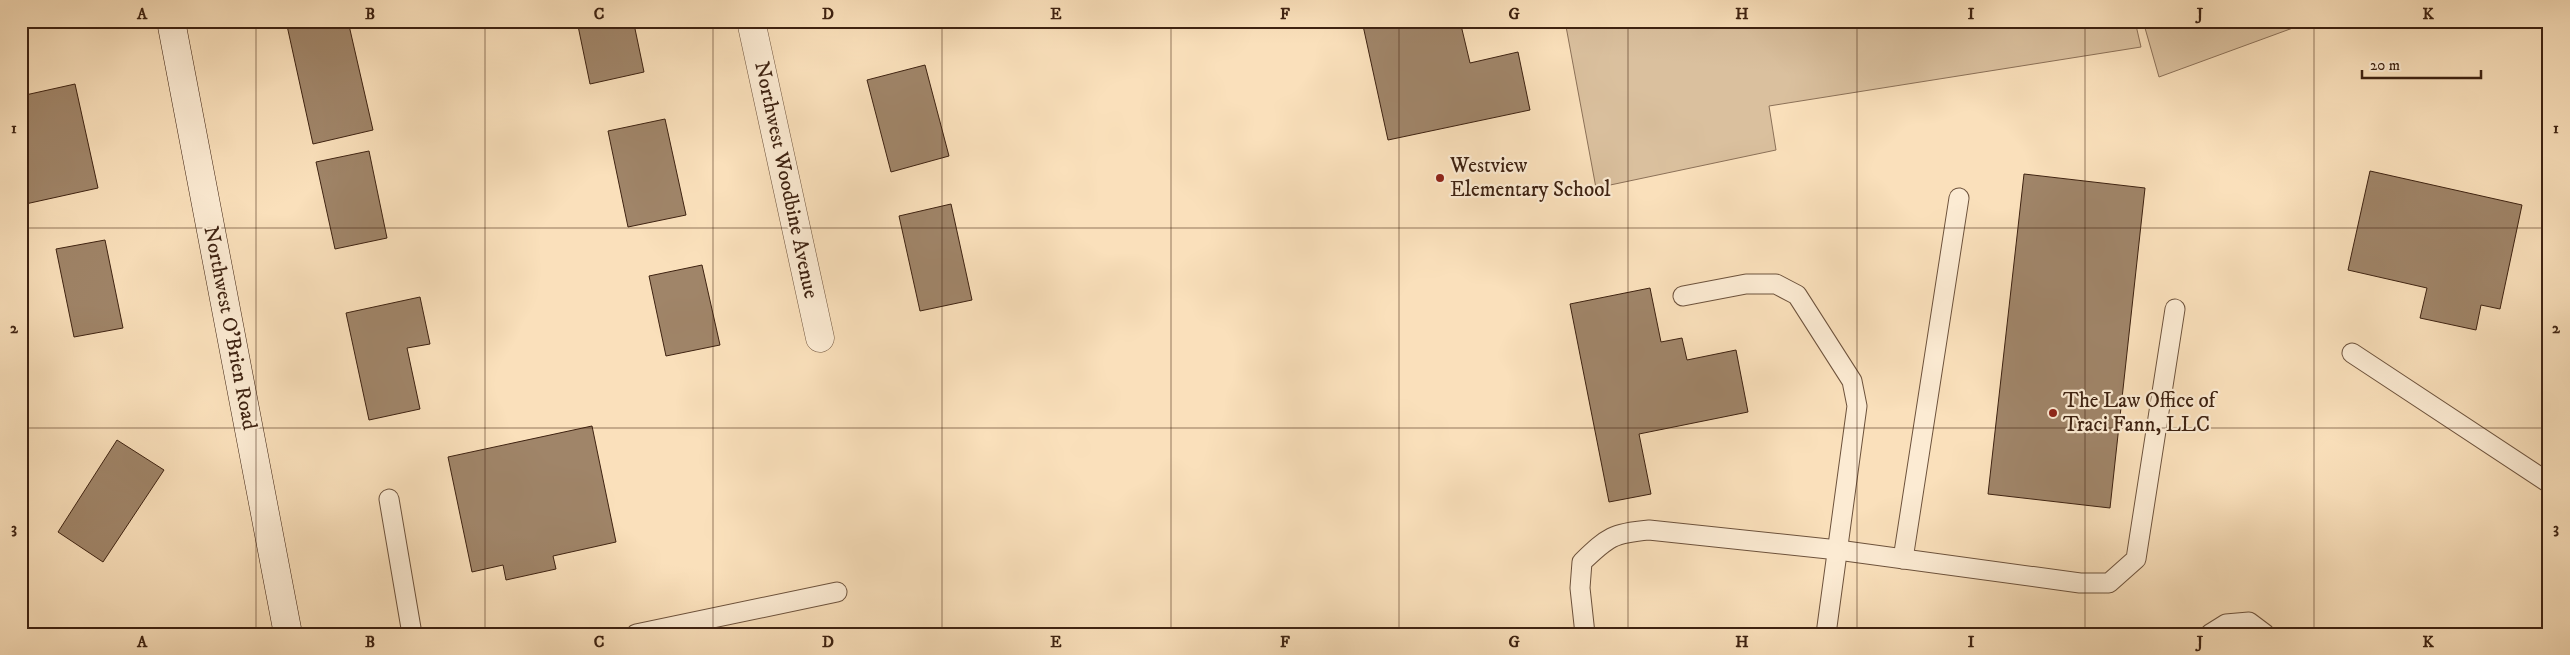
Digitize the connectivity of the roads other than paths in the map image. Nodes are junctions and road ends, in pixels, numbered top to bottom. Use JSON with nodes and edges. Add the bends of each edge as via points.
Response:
{"nodes":[{"id":1,"x":171,"y":21,"type":"edge"},
{"id":2,"x":751,"y":21,"type":"edge"},
{"id":3,"x":1959,"y":198,"type":"dead end"},
{"id":4,"x":1683,"y":296,"type":"dead end"},
{"id":5,"x":2176,"y":309,"type":"dead end"},
{"id":6,"x":820,"y":338,"type":"dead end"},
{"id":7,"x":2352,"y":353,"type":"dead end"},
{"id":8,"x":2549,"y":483,"type":"edge"},
{"id":9,"x":389,"y":500,"type":"dead end"},
{"id":10,"x":1838,"y":550,"type":"junction"},
{"id":11,"x":1903,"y":559,"type":"junction"},
{"id":12,"x":837,"y":592,"type":"dead end"},
{"id":13,"x":283,"y":633,"type":"edge"},
{"id":14,"x":412,"y":634,"type":"edge"},
{"id":15,"x":636,"y":634,"type":"edge"},
{"id":16,"x":1585,"y":634,"type":"edge"},
{"id":17,"x":1826,"y":634,"type":"edge"},
{"id":18,"x":2210,"y":634,"type":"edge"},
{"id":19,"x":2265,"y":634,"type":"edge"}],
"edges":[{"from":1,"to":13,"type":"street","name":"Northwest O'Brien Road"},
{"from":2,"to":6,"type":"street","name":"Northwest Woodbine Avenue"},
{"from":3,"to":11,"type":"lane"},
{"from":4,"to":10,"type":"lane","via":[[1746,284],[1776,284],[1797,295],[1831,345],[1852,381],[1857,406]]},
{"from":5,"to":11,"type":"lane","via":[[2136,559],[2109,583]]},
{"from":7,"to":8,"type":"lane"},
{"from":9,"to":14,"type":"lane"},
{"from":10,"to":11,"type":"lane"},
{"from":10,"to":16,"type":"lane","via":[[1649,530],[1620,532],[1599,545],[1582,562],[1580,588]]},
{"from":10,"to":17,"type":"lane"},
{"from":12,"to":15,"type":"lane"},
{"from":18,"to":19,"type":"lane","via":[[2226,624],[2249,622]]}]}
